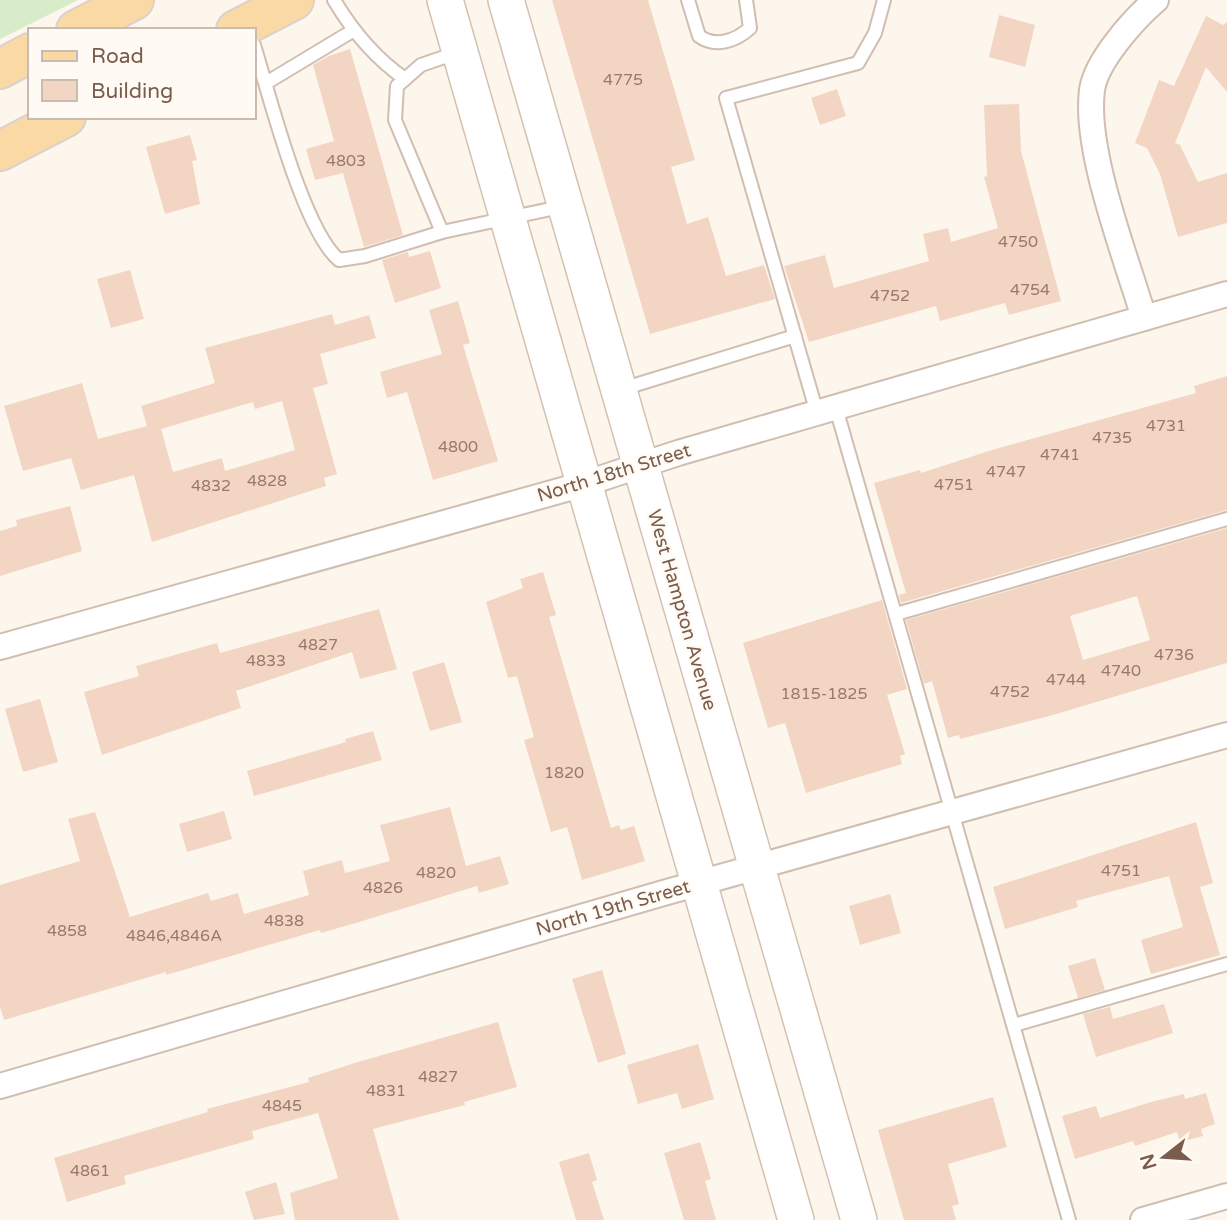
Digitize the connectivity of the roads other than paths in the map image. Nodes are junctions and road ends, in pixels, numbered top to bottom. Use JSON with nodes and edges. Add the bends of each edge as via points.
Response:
{"nodes":[{"id":1,"x":134,"y":0,"type":"edge"},
{"id":2,"x":294,"y":0,"type":"edge"},
{"id":3,"x":334,"y":0,"type":"edge"},
{"id":4,"x":445,"y":0,"type":"edge"},
{"id":5,"x":506,"y":0,"type":"edge"},
{"id":6,"x":688,"y":0,"type":"edge"},
{"id":7,"x":746,"y":0,"type":"edge"},
{"id":8,"x":884,"y":0,"type":"edge"},
{"id":9,"x":1156,"y":0,"type":"edge"},
{"id":10,"x":93,"y":26,"type":"edge"},
{"id":11,"x":252,"y":28,"type":"edge"},
{"id":12,"x":354,"y":30,"type":"junction"},
{"id":13,"x":460,"y":51,"type":"junction"},
{"id":14,"x":28,"y":54,"type":"edge"},
{"id":15,"x":256,"y":58,"type":"edge"},
{"id":16,"x":0,"y":69,"type":"edge"},
{"id":17,"x":405,"y":79,"type":"junction"},
{"id":18,"x":266,"y":83,"type":"junction"},
{"id":19,"x":62,"y":119,"type":"edge"},
{"id":20,"x":0,"y":151,"type":"edge"},
{"id":21,"x":565,"y":206,"type":"junction"},
{"id":22,"x":507,"y":217,"type":"junction"},
{"id":23,"x":442,"y":232,"type":"junction"},
{"id":24,"x":1227,"y":294,"type":"edge"},
{"id":25,"x":1144,"y":318,"type":"junction"},
{"id":26,"x":795,"y":336,"type":"junction"},
{"id":27,"x":619,"y":391,"type":"junction"},
{"id":28,"x":826,"y":410,"type":"junction"},
{"id":29,"x":640,"y":464,"type":"junction"},
{"id":30,"x":584,"y":484,"type":"junction"},
{"id":31,"x":1227,"y":519,"type":"edge"},
{"id":32,"x":896,"y":614,"type":"junction"},
{"id":33,"x":0,"y":647,"type":"edge"},
{"id":34,"x":1227,"y":735,"type":"edge"},
{"id":35,"x":953,"y":812,"type":"junction"},
{"id":36,"x":757,"y":867,"type":"junction"},
{"id":37,"x":699,"y":883,"type":"junction"},
{"id":38,"x":1227,"y":964,"type":"edge"},
{"id":39,"x":1014,"y":1025,"type":"junction"},
{"id":40,"x":0,"y":1086,"type":"edge"},
{"id":41,"x":1227,"y":1196,"type":"edge"},
{"id":42,"x":796,"y":1220,"type":"edge"},
{"id":43,"x":859,"y":1220,"type":"edge"},
{"id":44,"x":1069,"y":1220,"type":"edge"},
{"id":45,"x":1143,"y":1220,"type":"edge"}],
"edges":[{"from":1,"to":10,"type":"main road"},
{"from":2,"to":11,"type":"main road"},
{"from":3,"to":12,"type":"lane"},
{"from":4,"to":13,"type":"main road"},
{"from":5,"to":21,"type":"main road","name":"West Hampton Avenue"},
{"from":6,"to":7,"type":"lane","via":[[699,36],[716,43],[750,28]]},
{"from":8,"to":26,"type":"lane","via":[[875,33],[858,63],[726,98]]},
{"from":9,"to":25,"type":"street","via":[[1110,52],[1092,88],[1091,126]]},
{"from":12,"to":17,"type":"lane","via":[[378,60]]},
{"from":12,"to":18,"type":"lane"},
{"from":13,"to":17,"type":"lane","via":[[421,65]]},
{"from":13,"to":22,"type":"main road"},
{"from":14,"to":16,"type":"main road"},
{"from":15,"to":18,"type":"lane"},
{"from":17,"to":23,"type":"lane","via":[[397,86],[395,120]]},
{"from":18,"to":23,"type":"lane","via":[[293,172],[326,249],[339,260]]},
{"from":19,"to":20,"type":"main road"},
{"from":21,"to":22,"type":"lane"},
{"from":21,"to":27,"type":"main road","name":"West Hampton Avenue"},
{"from":22,"to":23,"type":"lane"},
{"from":22,"to":30,"type":"main road"},
{"from":24,"to":25,"type":"street","name":"North 18th Street"},
{"from":25,"to":28,"type":"street","name":"North 18th Street"},
{"from":26,"to":27,"type":"lane"},
{"from":26,"to":28,"type":"lane"},
{"from":27,"to":29,"type":"main road","name":"West Hampton Avenue"},
{"from":28,"to":29,"type":"street","name":"North 18th Street"},
{"from":28,"to":32,"type":"lane"},
{"from":29,"to":30,"type":"street","name":"North 18th Street"},
{"from":29,"to":36,"type":"main road","name":"West Hampton Avenue"},
{"from":30,"to":33,"type":"street","name":"North 18th Street"},
{"from":30,"to":37,"type":"main road"},
{"from":31,"to":32,"type":"lane"},
{"from":32,"to":35,"type":"lane"},
{"from":34,"to":35,"type":"street","name":"North 19th Street"},
{"from":35,"to":36,"type":"street","name":"North 19th Street"},
{"from":35,"to":39,"type":"lane"},
{"from":36,"to":37,"type":"street","name":"North 19th Street"},
{"from":36,"to":43,"type":"main road","name":"West Hampton Avenue"},
{"from":37,"to":40,"type":"street","name":"North 19th Street"},
{"from":37,"to":42,"type":"main road"},
{"from":38,"to":39,"type":"lane"},
{"from":39,"to":44,"type":"lane"},
{"from":41,"to":45,"type":"street"}]}
